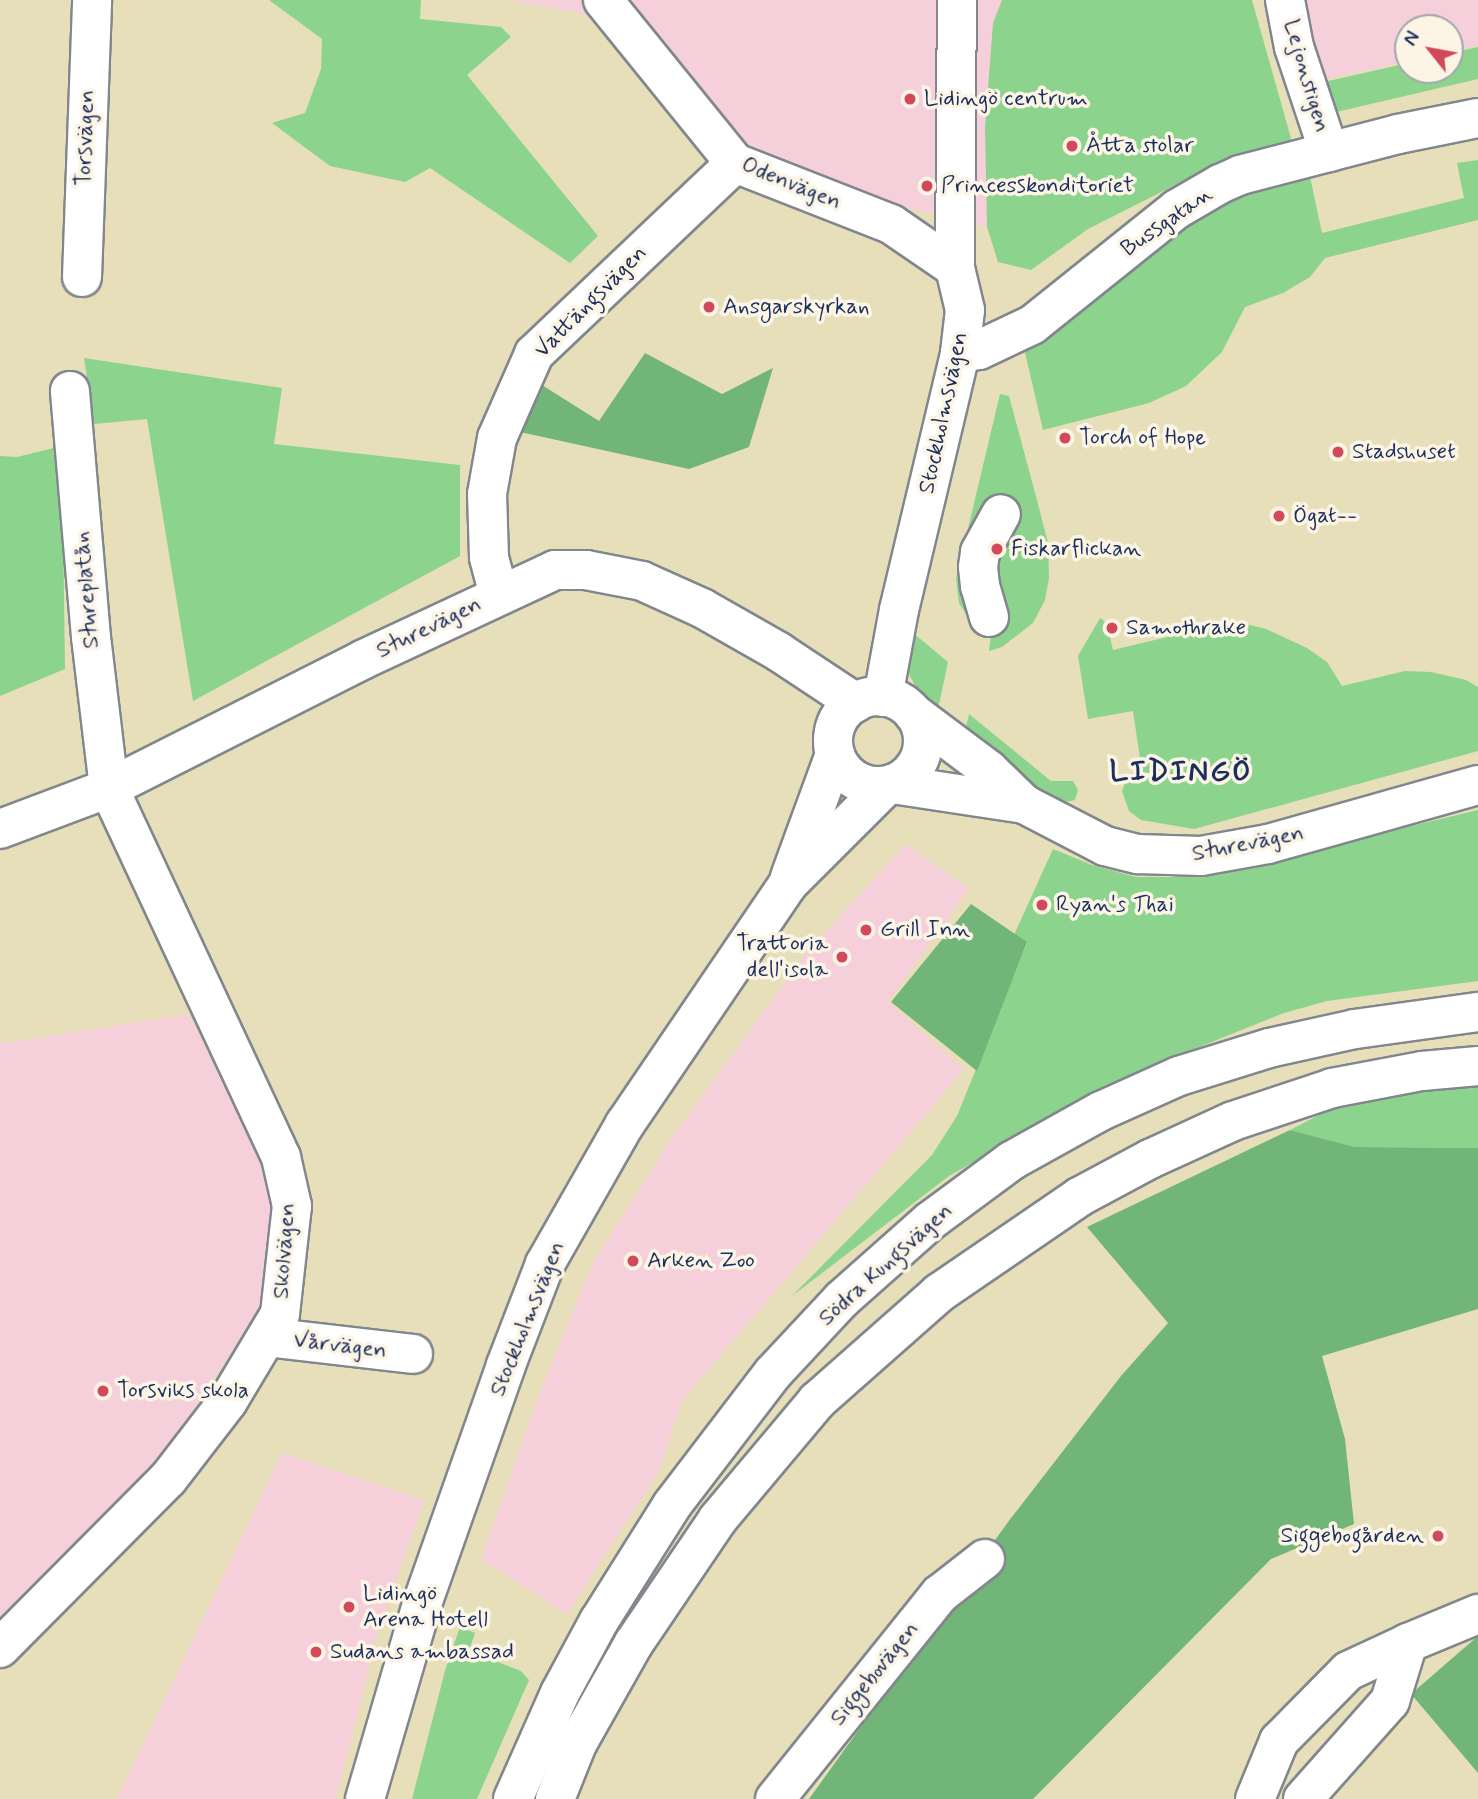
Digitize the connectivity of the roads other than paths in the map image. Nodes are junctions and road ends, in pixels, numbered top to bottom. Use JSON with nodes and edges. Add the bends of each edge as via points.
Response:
{"nodes":[{"id":1,"x":92,"y":0,"type":"edge"},
{"id":2,"x":603,"y":0,"type":"edge"},
{"id":3,"x":957,"y":0,"type":"edge"},
{"id":4,"x":1284,"y":0,"type":"edge"},
{"id":5,"x":1478,"y":118,"type":"edge"},
{"id":6,"x":1329,"y":152,"type":"junction"},
{"id":7,"x":735,"y":163,"type":"junction"},
{"id":8,"x":955,"y":268,"type":"junction"},
{"id":9,"x":82,"y":277,"type":"dead end"},
{"id":10,"x":960,"y":353,"type":"junction"},
{"id":11,"x":70,"y":391,"type":"dead end"},
{"id":12,"x":1001,"y":514,"type":"dead end"},
{"id":13,"x":499,"y":594,"type":"junction"},
{"id":14,"x":989,"y":617,"type":"dead end"},
{"id":15,"x":884,"y":704,"type":"junction"},
{"id":16,"x":835,"y":754,"type":"junction"},
{"id":17,"x":889,"y":785,"type":"junction"},
{"id":18,"x":1478,"y":785,"type":"edge"},
{"id":19,"x":109,"y":788,"type":"junction"},
{"id":20,"x":1024,"y":804,"type":"junction"},
{"id":21,"x":0,"y":828,"type":"edge"},
{"id":22,"x":788,"y":884,"type":"junction"},
{"id":23,"x":1478,"y":1012,"type":"edge"},
{"id":24,"x":1478,"y":1066,"type":"edge"},
{"id":25,"x":267,"y":1337,"type":"junction"},
{"id":26,"x":413,"y":1354,"type":"dead end"},
{"id":27,"x":985,"y":1559,"type":"dead end"},
{"id":28,"x":1478,"y":1614,"type":"edge"},
{"id":29,"x":1408,"y":1643,"type":"junction"},
{"id":30,"x":0,"y":1648,"type":"edge"},
{"id":31,"x":365,"y":1799,"type":"edge"},
{"id":32,"x":513,"y":1799,"type":"edge"},
{"id":33,"x":555,"y":1799,"type":"edge"},
{"id":34,"x":775,"y":1799,"type":"edge"},
{"id":35,"x":1255,"y":1799,"type":"edge"},
{"id":36,"x":1303,"y":1799,"type":"edge"}],
"edges":[{"from":1,"to":9,"type":"street","name":"Torsvägen"},
{"from":2,"to":7,"type":"street","name":"Odenvägen"},
{"from":3,"to":8,"type":"street","name":"Stockholmsvägen"},
{"from":4,"to":6,"type":"street","name":"Lejonstigen","via":[[1294,47]]},
{"from":5,"to":6,"type":"street","name":"Bussgatan"},
{"from":6,"to":10,"type":"street","name":"Bussgatan","via":[[1240,175],[1210,190],[1177,209],[1032,325],[979,350]]},
{"from":7,"to":8,"type":"street","name":"Odenvägen","via":[[891,224]]},
{"from":7,"to":13,"type":"street","name":"Vattängsvägen","via":[[534,354],[497,438],[487,494],[489,557]]},
{"from":8,"to":10,"type":"street","name":"Stockholmsvägen","via":[[965,310]]},
{"from":10,"to":15,"type":"street","name":"Stockholmsvägen","via":[[899,610]]},
{"from":11,"to":19,"type":"street","name":"Stureplatån","via":[[89,623]]},
{"from":12,"to":14,"type":"street","via":[[980,552],[979,586]]},
{"from":13,"to":15,"type":"street","name":"Sturevägen","via":[[555,570],[586,570],[642,581]]},
{"from":13,"to":19,"type":"street","name":"Sturevägen"},
{"from":15,"to":16,"type":"street","name":"Stockholmsvägen","via":[[840,717]]},
{"from":15,"to":17,"type":"street","name":"Stockholmsvägen","via":[[923,737],[922,752],[907,775]]},
{"from":15,"to":20,"type":"street","name":"Sturevägen","via":[[989,770]]},
{"from":16,"to":17,"type":"street","via":[[852,778],[863,784]]},
{"from":16,"to":22,"type":"street","name":"Stockholmsvägen"},
{"from":17,"to":20,"type":"street","name":"Sturevägen"},
{"from":17,"to":22,"type":"street","name":"Stockholmsvägen"},
{"from":18,"to":20,"type":"street","name":"Sturevägen","via":[[1268,844],[1201,856],[1165,857],[1105,846]]},
{"from":19,"to":21,"type":"street","name":"Sturevägen"},
{"from":19,"to":25,"type":"street","name":"Skolvägen","via":[[281,1157],[292,1206],[281,1314]]},
{"from":22,"to":31,"type":"street","name":"Stockholmsvägen","via":[[625,1124],[545,1265],[433,1570]]},
{"from":23,"to":32,"type":"street","name":"Södra Kungsvägen","via":[[1355,1029],[1269,1048],[1179,1076],[1101,1111],[1011,1161],[930,1221],[841,1300],[782,1364],[672,1505],[599,1621]]},
{"from":24,"to":33,"type":"street","via":[[1332,1088],[1233,1121],[1079,1197],[939,1293],[817,1401],[718,1519],[634,1643],[577,1744]]},
{"from":25,"to":26,"type":"street","name":"Vårvägen"},
{"from":25,"to":30,"type":"street","name":"Skolvägen","via":[[228,1401],[168,1479]]},
{"from":27,"to":34,"type":"street","name":"Siggebovägen","via":[[940,1594]]},
{"from":28,"to":29,"type":"street"},
{"from":29,"to":35,"type":"street","via":[[1348,1671],[1279,1741]]},
{"from":29,"to":36,"type":"street","via":[[1390,1701]]}]}
